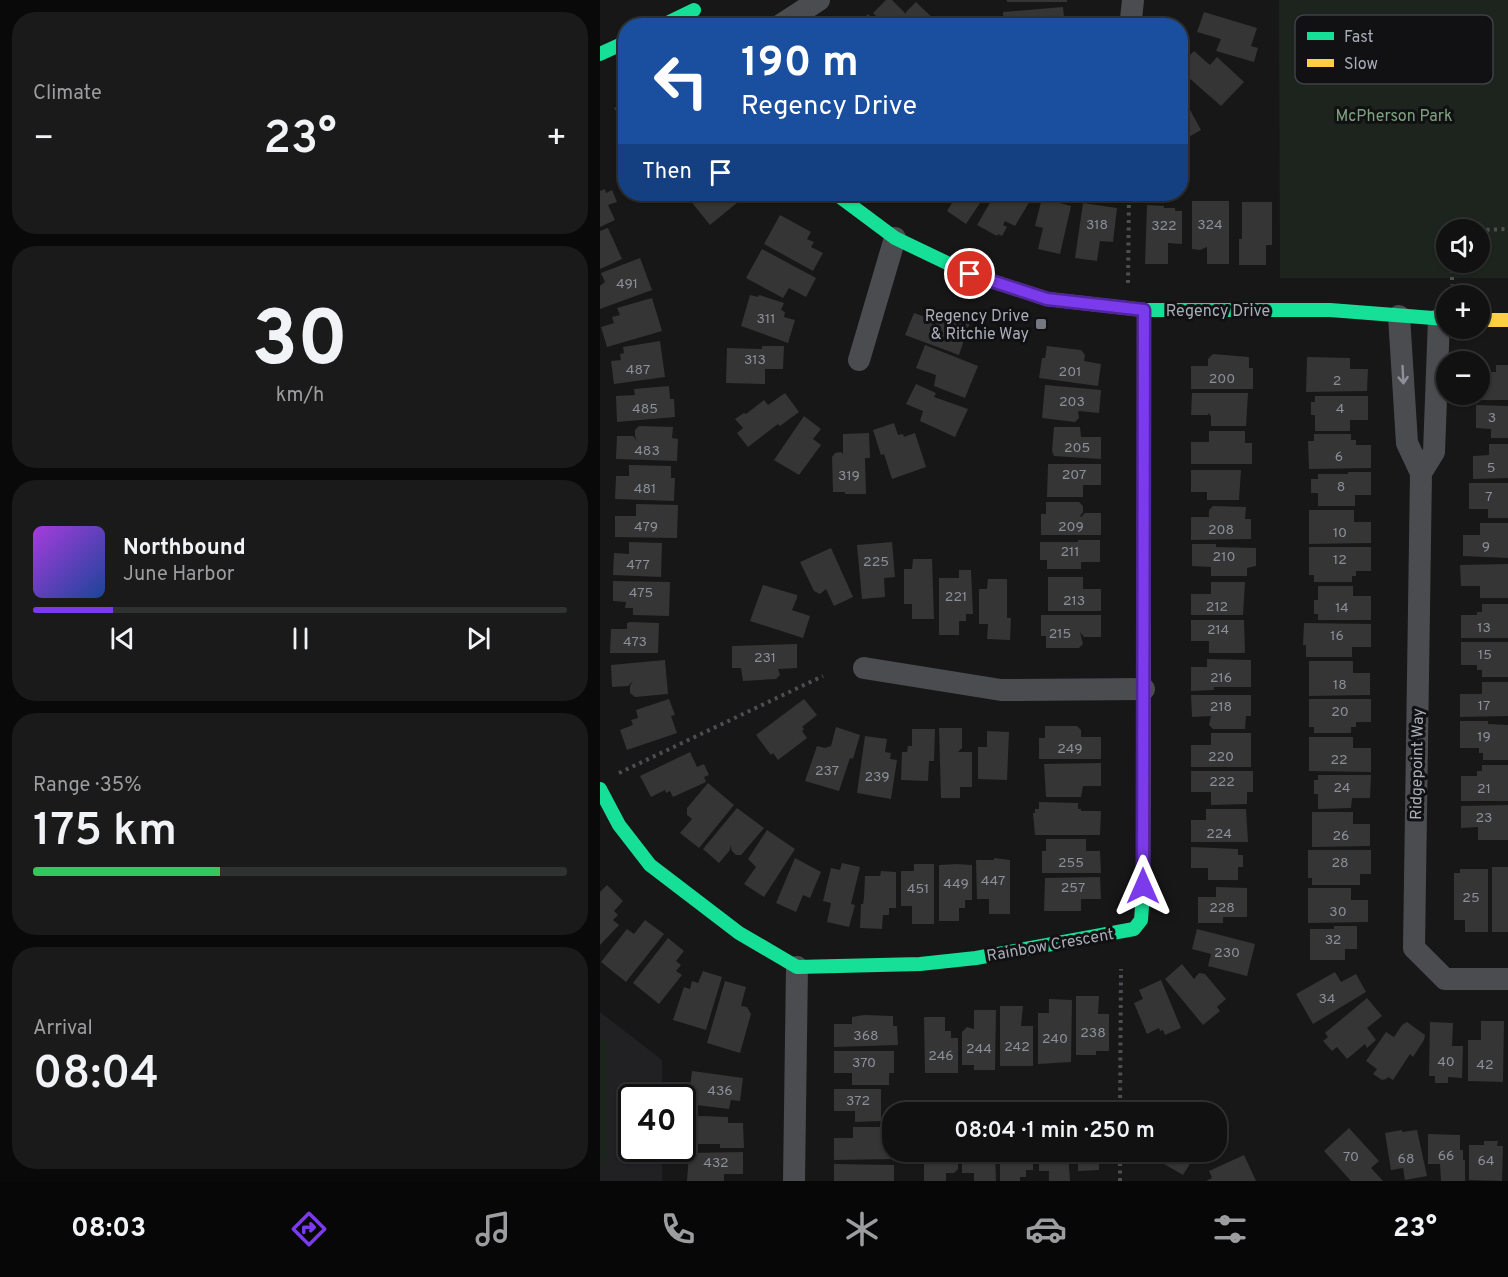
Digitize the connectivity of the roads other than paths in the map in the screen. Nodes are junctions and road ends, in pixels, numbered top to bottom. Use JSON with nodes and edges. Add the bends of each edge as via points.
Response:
{"nodes":[{"id":1,"x":819,"y":0,"type":"edge"},
{"id":2,"x":692,"y":5,"type":"edge"},
{"id":3,"x":672,"y":18,"type":"edge"},
{"id":4,"x":791,"y":18,"type":"edge"},
{"id":5,"x":618,"y":46,"type":"edge"},
{"id":6,"x":600,"y":54,"type":"edge"},
{"id":7,"x":846,"y":201,"type":"edge"},
{"id":8,"x":895,"y":237,"type":"junction"},
{"id":9,"x":1144,"y":310,"type":"junction"},
{"id":10,"x":1399,"y":316,"type":"junction"},
{"id":11,"x":1436,"y":319,"type":"edge"},
{"id":12,"x":1490,"y":320,"type":"edge"},
{"id":13,"x":1508,"y":320,"type":"edge"},
{"id":14,"x":1441,"y":339,"type":"edge"},
{"id":15,"x":859,"y":360,"type":"dead end"},
{"id":16,"x":1421,"y":473,"type":"junction"},
{"id":17,"x":864,"y":668,"type":"dead end"},
{"id":18,"x":1144,"y":689,"type":"junction"},
{"id":19,"x":600,"y":789,"type":"edge"},
{"id":20,"x":797,"y":966,"type":"junction"},
{"id":21,"x":1508,"y":979,"type":"edge"},
{"id":22,"x":794,"y":1181,"type":"edge"}],
"edges":[{"from":1,"to":4,"type":"street"},
{"from":2,"to":3,"type":"street"},
{"from":5,"to":6,"type":"street"},
{"from":7,"to":8,"type":"street","name":"Regency Drive"},
{"from":8,"to":9,"type":"street","name":"Regency Drive","via":[[970,274],[1047,299]]},
{"from":8,"to":15,"type":"street"},
{"from":9,"to":10,"type":"street","name":"Regency Drive","via":[[1330,310]]},
{"from":9,"to":18,"type":"street","name":"Rainbow Crescent"},
{"from":10,"to":11,"type":"street","name":"Regency Drive"},
{"from":10,"to":16,"type":"street","name":"Ridgepoint Way","one_way":true,"via":[[1407,443]]},
{"from":12,"to":13,"type":"street"},
{"from":14,"to":16,"type":"street","name":"Ridgepoint Way","via":[[1434,452]]},
{"from":16,"to":21,"type":"street","name":"Ridgepoint Way","via":[[1414,948],[1444,979]]},
{"from":17,"to":18,"type":"street","via":[[1001,690]]},
{"from":18,"to":20,"type":"street","name":"Rainbow Crescent","via":[[1143,908],[1134,928],[976,958],[920,964]]},
{"from":19,"to":20,"type":"street","via":[[619,825],[650,865],[738,933]]},
{"from":20,"to":22,"type":"street"}]}
